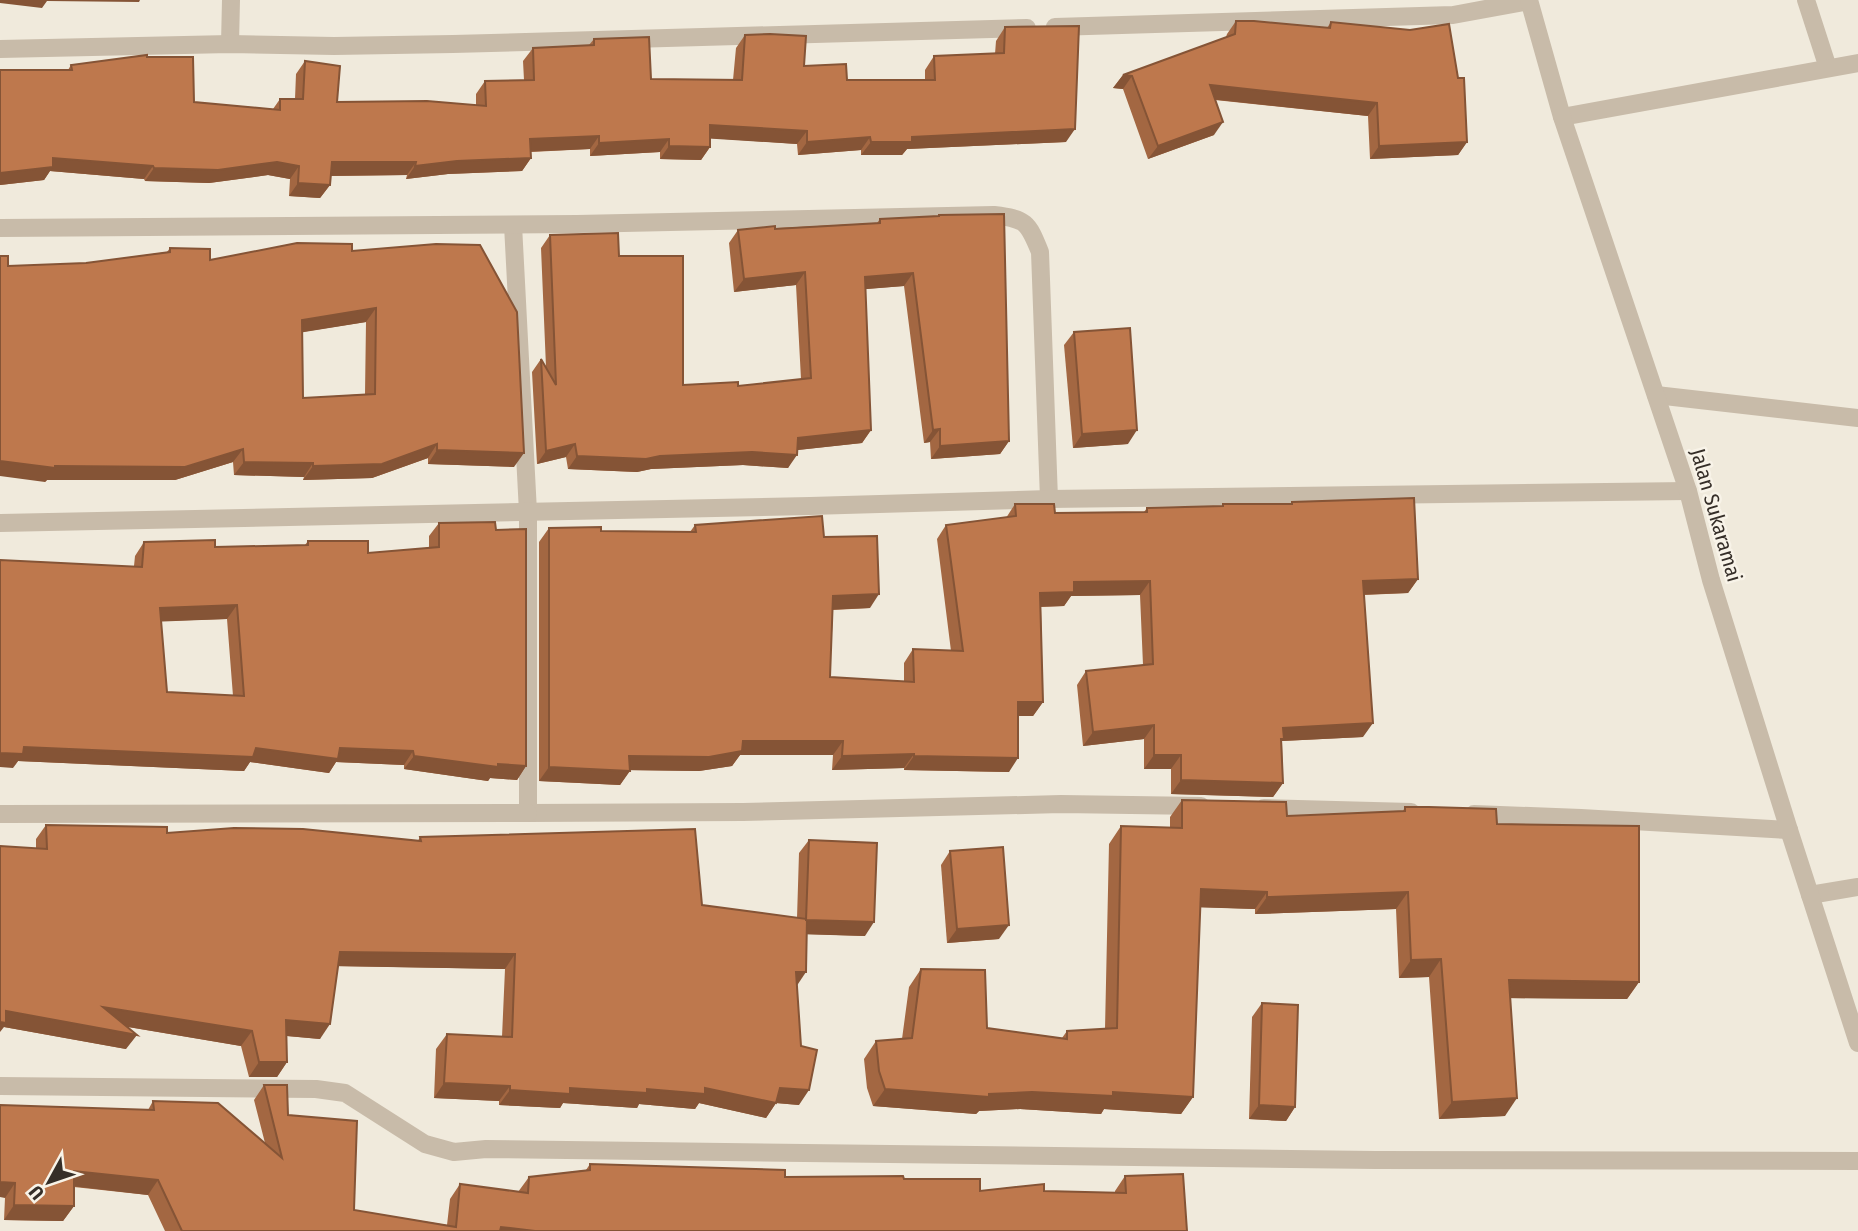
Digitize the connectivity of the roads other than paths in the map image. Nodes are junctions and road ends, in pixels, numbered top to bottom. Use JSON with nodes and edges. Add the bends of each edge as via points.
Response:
{"nodes":[{"id":1,"x":231,"y":0,"type":"edge"},
{"id":2,"x":1806,"y":0,"type":"edge"},
{"id":3,"x":1529,"y":1,"type":"edge"},
{"id":4,"x":230,"y":44,"type":"junction"},
{"id":5,"x":0,"y":49,"type":"edge"},
{"id":6,"x":1858,"y":63,"type":"edge"},
{"id":7,"x":1828,"y":68,"type":"junction"},
{"id":8,"x":1562,"y":117,"type":"junction"},
{"id":9,"x":513,"y":225,"type":"junction"},
{"id":10,"x":0,"y":228,"type":"edge"},
{"id":11,"x":1656,"y":395,"type":"junction"},
{"id":12,"x":1858,"y":418,"type":"edge"},
{"id":13,"x":1688,"y":491,"type":"junction"},
{"id":14,"x":1049,"y":499,"type":"junction"},
{"id":15,"x":528,"y":512,"type":"junction"},
{"id":16,"x":0,"y":523,"type":"edge"},
{"id":17,"x":1215,"y":806,"type":"edge"},
{"id":18,"x":1242,"y":807,"type":"edge"},
{"id":19,"x":528,"y":813,"type":"junction"},
{"id":20,"x":1432,"y":813,"type":"edge"},
{"id":21,"x":0,"y":814,"type":"edge"},
{"id":22,"x":1459,"y":814,"type":"edge"},
{"id":23,"x":1788,"y":830,"type":"junction"},
{"id":24,"x":1858,"y":887,"type":"edge"},
{"id":25,"x":1810,"y":895,"type":"junction"},
{"id":26,"x":1858,"y":1043,"type":"edge"},
{"id":27,"x":0,"y":1086,"type":"edge"},
{"id":28,"x":1858,"y":1161,"type":"edge"}],
"edges":[{"from":1,"to":4,"type":"street"},
{"from":2,"to":7,"type":"street"},
{"from":3,"to":4,"type":"street","via":[[1453,15],[1372,19],[440,44]]},
{"from":3,"to":8,"type":"street","name":"Jalan Sukaramai"},
{"from":4,"to":5,"type":"street"},
{"from":6,"to":7,"type":"street"},
{"from":7,"to":8,"type":"street"},
{"from":8,"to":11,"type":"street","name":"Jalan Sukaramai"},
{"from":9,"to":10,"type":"street"},
{"from":9,"to":14,"type":"street","via":[[1016,218],[1031,229],[1040,252]]},
{"from":9,"to":15,"type":"street"},
{"from":11,"to":12,"type":"street"},
{"from":11,"to":13,"type":"street","name":"Jalan Sukaramai"},
{"from":13,"to":14,"type":"street"},
{"from":13,"to":23,"type":"street","name":"Jalan Sukaramai"},
{"from":14,"to":15,"type":"street"},
{"from":15,"to":16,"type":"street"},
{"from":15,"to":19,"type":"street"},
{"from":17,"to":19,"type":"street","via":[[1060,804]]},
{"from":18,"to":20,"type":"street"},
{"from":19,"to":21,"type":"street"},
{"from":22,"to":23,"type":"street"},
{"from":23,"to":25,"type":"street","name":"Jalan Sukaramai"},
{"from":24,"to":25,"type":"street"},
{"from":25,"to":26,"type":"street","name":"Jalan Sukaramai"},
{"from":27,"to":28,"type":"street","via":[[345,1093],[425,1144],[454,1152]]}]}
